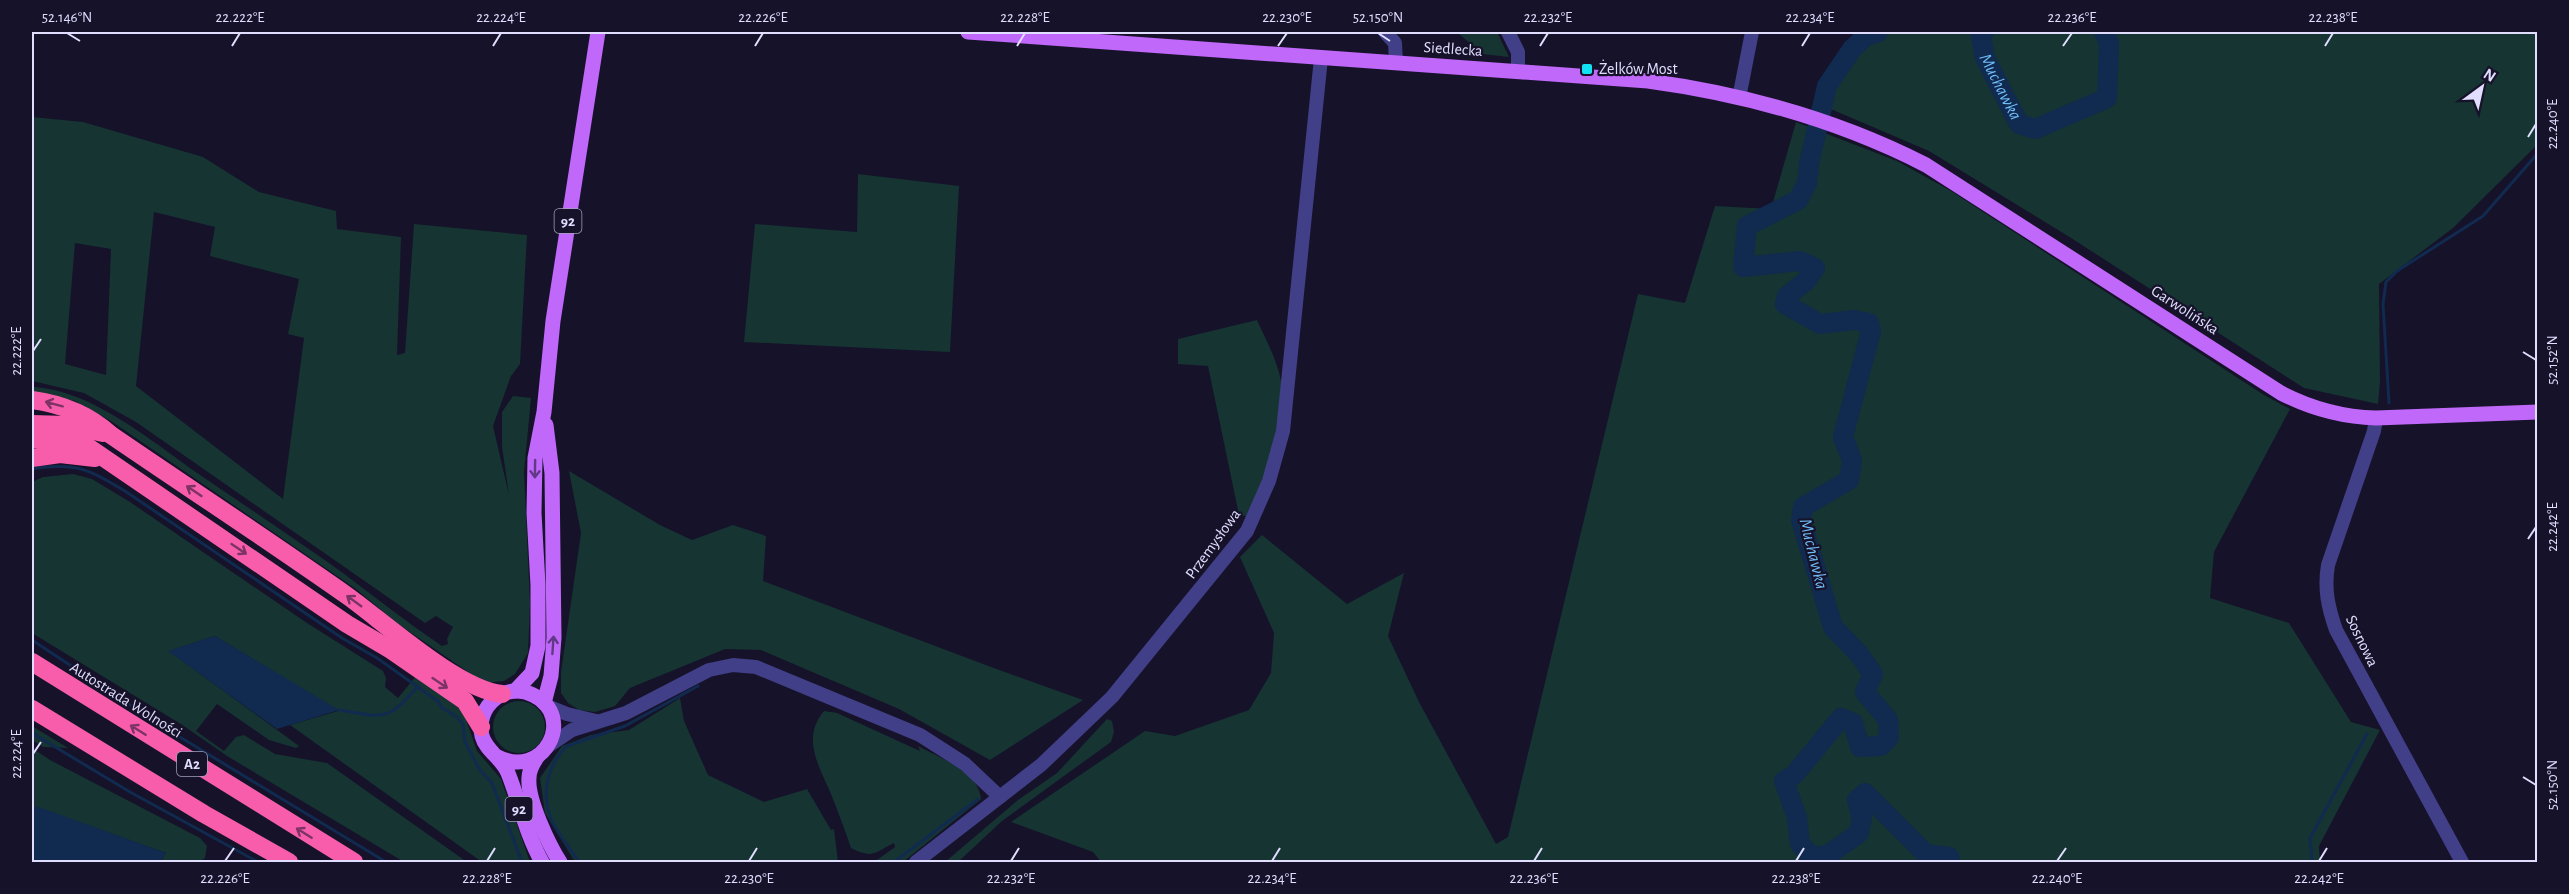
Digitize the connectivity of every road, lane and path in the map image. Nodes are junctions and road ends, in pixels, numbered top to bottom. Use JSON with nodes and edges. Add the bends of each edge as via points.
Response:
{"nodes":[{"id":1,"x":598,"y":32,"type":"edge"},
{"id":2,"x":968,"y":32,"type":"edge"},
{"id":3,"x":1385,"y":32,"type":"edge"},
{"id":4,"x":1508,"y":32,"type":"edge"},
{"id":5,"x":1752,"y":32,"type":"edge"},
{"id":6,"x":1322,"y":58,"type":"junction"},
{"id":7,"x":1396,"y":63,"type":"junction"},
{"id":8,"x":1518,"y":72,"type":"junction"},
{"id":9,"x":1739,"y":98,"type":"junction"},
{"id":10,"x":1789,"y":111,"type":"joint"},
{"id":11,"x":32,"y":399,"type":"edge"},
{"id":12,"x":544,"y":412,"type":"junction"},
{"id":13,"x":2538,"y":412,"type":"edge"},
{"id":14,"x":2376,"y":418,"type":"junction"},
{"id":15,"x":32,"y":424,"type":"edge"},
{"id":16,"x":111,"y":435,"type":"junction"},
{"id":17,"x":32,"y":439,"type":"edge"},
{"id":18,"x":32,"y":458,"type":"edge"},
{"id":19,"x":103,"y":459,"type":"junction"},
{"id":20,"x":32,"y":662,"type":"edge"},
{"id":21,"x":509,"y":692,"type":"junction"},
{"id":22,"x":545,"y":704,"type":"junction"},
{"id":23,"x":32,"y":709,"type":"edge"},
{"id":24,"x":598,"y":721,"type":"junction"},
{"id":25,"x":481,"y":727,"type":"junction"},
{"id":26,"x":542,"y":752,"type":"junction"},
{"id":27,"x":496,"y":756,"type":"junction"},
{"id":28,"x":1000,"y":797,"type":"junction"},
{"id":29,"x":289,"y":862,"type":"edge"},
{"id":30,"x":354,"y":862,"type":"edge"},
{"id":31,"x":542,"y":862,"type":"edge"},
{"id":32,"x":560,"y":862,"type":"edge"},
{"id":33,"x":916,"y":862,"type":"edge"},
{"id":34,"x":2462,"y":862,"type":"edge"}],
"edges":[{"from":1,"to":12,"type":"main road","number":"92","via":[[553,321]]},
{"from":2,"to":6,"type":"main road","name":"Siedlecka"},
{"from":3,"to":7,"type":"street","via":[[1395,43]]},
{"from":4,"to":8,"type":"street","via":[[1518,52]]},
{"from":5,"to":9,"type":"street"},
{"from":6,"to":7,"type":"main road","name":"Siedlecka"},
{"from":6,"to":28,"type":"street","name":"Przemysłowa","via":[[1283,430],[1262,499],[1247,531],[1112,697],[1059,750]]},
{"from":7,"to":8,"type":"main road","name":"Siedlecka"},
{"from":8,"to":9,"type":"main road","name":"Siedlecka","via":[[1648,81]]},
{"from":9,"to":10,"type":"main road","name":"Siedlecka"},
{"from":10,"to":14,"type":"main road","name":"Garwolińska","via":[[1892,148],[1954,182],[2281,393],[2324,411]]},
{"from":16,"to":11,"type":"highway","one_way":true,"via":[[74,410]]},
{"from":12,"to":21,"type":"main road","number":"92","one_way":true,"via":[[535,458],[538,646],[532,673]]},
{"from":22,"to":12,"type":"main road","number":"92","one_way":true,"via":[[551,676],[554,586],[552,472]]},
{"from":13,"to":14,"type":"main road","name":"Garwolińska"},
{"from":14,"to":34,"type":"street","name":"Sosnowa","via":[[2328,565],[2328,607],[2336,630]]},
{"from":15,"to":16,"type":"highway","via":[[66,424]]},
{"from":21,"to":16,"type":"highway","one_way":true,"via":[[486,692],[471,685]]},
{"from":17,"to":19,"type":"highway","via":[[76,442]]},
{"from":18,"to":19,"type":"highway","via":[[60,454]]},
{"from":19,"to":25,"type":"highway","one_way":true,"via":[[449,690],[471,708]]},
{"from":30,"to":20,"type":"highway","name":"Autostrada Wolności","number":"A2","one_way":true},
{"from":21,"to":22,"type":"main road","via":[[534,695]]},
{"from":21,"to":25,"type":"main road","number":"92","via":[[487,708]]},
{"from":22,"to":24,"type":"street"},
{"from":22,"to":26,"type":"main road","number":"92","via":[[553,727]]},
{"from":23,"to":29,"type":"highway","number":"A2"},
{"from":24,"to":26,"type":"street","via":[[572,730]]},
{"from":24,"to":28,"type":"street","via":[[626,713],[709,670],[733,665],[756,667],[920,735],[964,764]]},
{"from":25,"to":27,"type":"main road","number":"92","via":[[485,743]]},
{"from":26,"to":27,"type":"main road","via":[[521,762]]},
{"from":26,"to":32,"type":"main road","number":"92","via":[[531,768],[529,784],[540,820]]},
{"from":27,"to":31,"type":"main road","number":"92","via":[[508,772]]},
{"from":28,"to":33,"type":"street","name":"Przemysłowa"}]}
